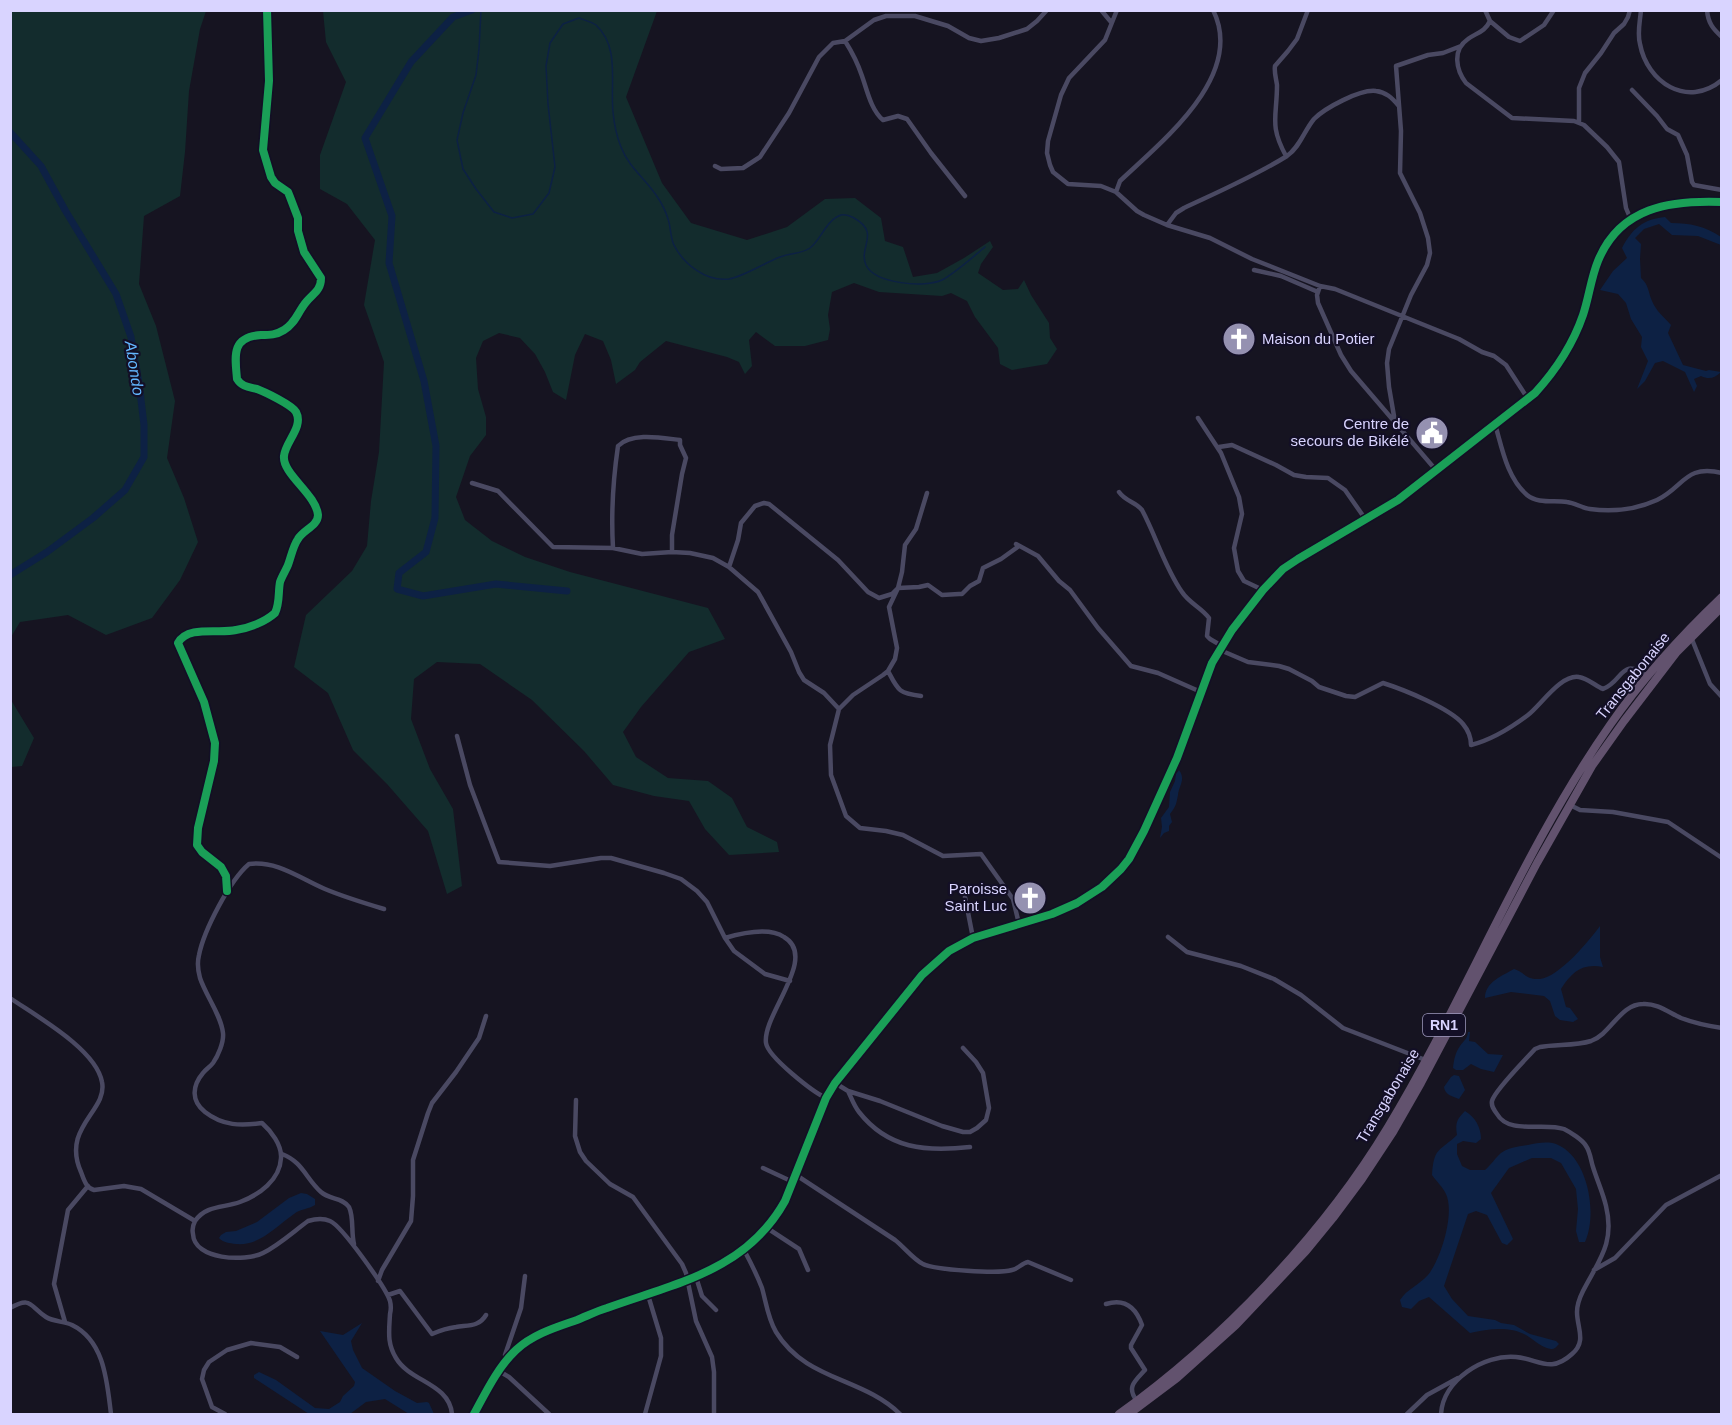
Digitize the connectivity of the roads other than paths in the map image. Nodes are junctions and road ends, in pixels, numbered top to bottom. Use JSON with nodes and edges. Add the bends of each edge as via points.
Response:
{"nodes":[{"id":1,"x":267,"y":10,"type":"edge"},
{"id":2,"x":1047,"y":10,"type":"edge"},
{"id":3,"x":1101,"y":10,"type":"edge"},
{"id":4,"x":1117,"y":10,"type":"edge"},
{"id":5,"x":1213,"y":10,"type":"edge"},
{"id":6,"x":1308,"y":10,"type":"edge"},
{"id":7,"x":1485,"y":10,"type":"edge"},
{"id":8,"x":1554,"y":10,"type":"edge"},
{"id":9,"x":1630,"y":10,"type":"edge"},
{"id":10,"x":1641,"y":10,"type":"edge"},
{"id":11,"x":1707,"y":10,"type":"edge"},
{"id":12,"x":1490,"y":21,"type":"junction"},
{"id":13,"x":1111,"y":22,"type":"junction"},
{"id":14,"x":1722,"y":37,"type":"edge"},
{"id":15,"x":845,"y":41,"type":"junction"},
{"id":16,"x":1461,"y":46,"type":"junction"},
{"id":17,"x":1722,"y":80,"type":"edge"},
{"id":18,"x":1632,"y":90,"type":"dead end"},
{"id":19,"x":1400,"y":107,"type":"junction"},
{"id":20,"x":1579,"y":122,"type":"junction"},
{"id":21,"x":1286,"y":156,"type":"junction"},
{"id":22,"x":716,"y":166,"type":"dead end"},
{"id":23,"x":1722,"y":190,"type":"edge"},
{"id":24,"x":1116,"y":192,"type":"junction"},
{"id":25,"x":965,"y":196,"type":"dead end"},
{"id":26,"x":1722,"y":202,"type":"edge"},
{"id":27,"x":1630,"y":220,"type":"junction"},
{"id":28,"x":1167,"y":225,"type":"junction"},
{"id":29,"x":1254,"y":270,"type":"dead end"},
{"id":30,"x":1319,"y":289,"type":"junction"},
{"id":31,"x":1402,"y":316,"type":"junction"},
{"id":32,"x":1528,"y":399,"type":"junction"},
{"id":33,"x":1198,"y":418,"type":"dead end"},
{"id":34,"x":1395,"y":422,"type":"junction"},
{"id":35,"x":1495,"y":424,"type":"junction"},
{"id":36,"x":1219,"y":447,"type":"junction"},
{"id":37,"x":1436,"y":469,"type":"junction"},
{"id":38,"x":1722,"y":473,"type":"edge"},
{"id":39,"x":472,"y":483,"type":"dead end"},
{"id":40,"x":1119,"y":492,"type":"dead end"},
{"id":41,"x":927,"y":493,"type":"dead end"},
{"id":42,"x":1366,"y":520,"type":"junction"},
{"id":43,"x":613,"y":548,"type":"junction"},
{"id":44,"x":672,"y":552,"type":"junction"},
{"id":45,"x":729,"y":567,"type":"junction"},
{"id":46,"x":898,"y":588,"type":"junction"},
{"id":47,"x":1263,"y":590,"type":"junction"},
{"id":48,"x":1722,"y":597,"type":"edge"},
{"id":49,"x":1722,"y":608,"type":"edge"},
{"id":50,"x":1691,"y":637,"type":"junction"},
{"id":51,"x":1221,"y":648,"type":"junction"},
{"id":52,"x":888,"y":670,"type":"junction"},
{"id":53,"x":1648,"y":676,"type":"junction"},
{"id":54,"x":1201,"y":692,"type":"junction"},
{"id":55,"x":921,"y":696,"type":"dead end"},
{"id":56,"x":1722,"y":697,"type":"edge"},
{"id":57,"x":838,"y":709,"type":"junction"},
{"id":58,"x":457,"y":736,"type":"dead end"},
{"id":59,"x":1570,"y":805,"type":"junction"},
{"id":60,"x":1722,"y":858,"type":"edge"},
{"id":61,"x":227,"y":891,"type":"junction"},
{"id":62,"x":965,"y":897,"type":"dead end"},
{"id":63,"x":384,"y":909,"type":"dead end"},
{"id":64,"x":1019,"y":924,"type":"junction"},
{"id":65,"x":1168,"y":937,"type":"dead end"},
{"id":66,"x":725,"y":938,"type":"junction"},
{"id":67,"x":973,"y":938,"type":"junction"},
{"id":68,"x":790,"y":981,"type":"junction"},
{"id":69,"x":10,"y":998,"type":"edge"},
{"id":70,"x":486,"y":1016,"type":"dead end"},
{"id":71,"x":1722,"y":1028,"type":"edge"},
{"id":72,"x":963,"y":1048,"type":"dead end"},
{"id":73,"x":1429,"y":1061,"type":"junction"},
{"id":74,"x":835,"y":1083,"type":"junction"},
{"id":75,"x":848,"y":1090,"type":"junction"},
{"id":76,"x":826,"y":1098,"type":"junction"},
{"id":77,"x":576,"y":1100,"type":"dead end"},
{"id":78,"x":970,"y":1147,"type":"dead end"},
{"id":79,"x":282,"y":1154,"type":"junction"},
{"id":80,"x":763,"y":1168,"type":"dead end"},
{"id":81,"x":796,"y":1175,"type":"junction"},
{"id":82,"x":1722,"y":1175,"type":"edge"},
{"id":83,"x":793,"y":1182,"type":"junction"},
{"id":84,"x":87,"y":1186,"type":"junction"},
{"id":85,"x":195,"y":1221,"type":"junction"},
{"id":86,"x":767,"y":1228,"type":"junction"},
{"id":87,"x":354,"y":1246,"type":"junction"},
{"id":88,"x":744,"y":1250,"type":"junction"},
{"id":89,"x":808,"y":1270,"type":"dead end"},
{"id":90,"x":1594,"y":1270,"type":"junction"},
{"id":91,"x":525,"y":1276,"type":"dead end"},
{"id":92,"x":696,"y":1277,"type":"junction"},
{"id":93,"x":688,"y":1280,"type":"junction"},
{"id":94,"x":1071,"y":1280,"type":"dead end"},
{"id":95,"x":378,"y":1281,"type":"junction"},
{"id":96,"x":388,"y":1295,"type":"junction"},
{"id":97,"x":648,"y":1295,"type":"junction"},
{"id":98,"x":1106,"y":1304,"type":"dead end"},
{"id":99,"x":10,"y":1308,"type":"edge"},
{"id":100,"x":716,"y":1310,"type":"dead end"},
{"id":101,"x":486,"y":1315,"type":"dead end"},
{"id":102,"x":65,"y":1322,"type":"junction"},
{"id":103,"x":297,"y":1358,"type":"dead end"},
{"id":104,"x":508,"y":1358,"type":"junction"},
{"id":105,"x":499,"y":1371,"type":"junction"},
{"id":106,"x":1465,"y":1374,"type":"junction"},
{"id":107,"x":1137,"y":1402,"type":"junction"},
{"id":108,"x":111,"y":1414,"type":"edge"},
{"id":109,"x":225,"y":1414,"type":"edge"},
{"id":110,"x":452,"y":1414,"type":"edge"},
{"id":111,"x":474,"y":1414,"type":"edge"},
{"id":112,"x":549,"y":1414,"type":"edge"},
{"id":113,"x":645,"y":1414,"type":"edge"},
{"id":114,"x":714,"y":1414,"type":"edge"},
{"id":115,"x":900,"y":1414,"type":"edge"},
{"id":116,"x":1119,"y":1414,"type":"edge"},
{"id":117,"x":1129,"y":1414,"type":"edge"},
{"id":118,"x":1407,"y":1414,"type":"edge"},
{"id":119,"x":1441,"y":1414,"type":"edge"}],
"edges":[{"from":1,"to":61,"type":"street","via":[[269,81],[263,150],[275,183],[288,192],[293,203],[304,252],[321,283],[286,329],[239,343],[235,352],[236,372],[239,384],[264,392],[296,412],[297,426],[284,459],[318,516],[298,538],[280,583],[275,613],[236,630],[186,635],[178,643],[204,702],[215,743],[197,845],[221,867]]},
{"from":2,"to":15,"type":"street","via":[[1027,29],[981,41],[969,39],[948,26],[901,15],[874,20]]},
{"from":3,"to":13,"type":"street"},
{"from":4,"to":13,"type":"street"},
{"from":5,"to":24,"type":"street","via":[[1220,32],[1218,55],[1206,89],[1180,122],[1120,181]]},
{"from":6,"to":21,"type":"street","via":[[1297,39],[1275,66],[1275,130]]},
{"from":7,"to":12,"type":"street"},
{"from":8,"to":12,"type":"street","via":[[1544,25],[1520,41]]},
{"from":9,"to":20,"type":"street","via":[[1624,24],[1585,73],[1579,88]]},
{"from":10,"to":17,"type":"street","via":[[1641,50],[1649,66],[1667,85],[1690,93]]},
{"from":11,"to":14,"type":"street","via":[[1708,21]]},
{"from":12,"to":16,"type":"street"},
{"from":13,"to":24,"type":"street","via":[[1105,40],[1069,78],[1051,128],[1047,153],[1053,172],[1068,184],[1101,186]]},
{"from":15,"to":22,"type":"street","via":[[832,43],[819,57],[760,157],[743,168]]},
{"from":15,"to":25,"type":"street","via":[[879,117],[907,119]]},
{"from":16,"to":19,"type":"street","via":[[1396,66]]},
{"from":16,"to":20,"type":"street","via":[[1457,63],[1461,76],[1512,118]]},
{"from":18,"to":23,"type":"street","via":[[1667,129],[1678,135],[1694,185]]},
{"from":19,"to":21,"type":"street","via":[[1388,94],[1366,91],[1316,117]]},
{"from":19,"to":31,"type":"street","via":[[1400,173],[1420,213],[1430,253]]},
{"from":20,"to":27,"type":"street","via":[[1619,162]]},
{"from":21,"to":28,"type":"street","via":[[1184,208]]},
{"from":24,"to":28,"type":"street","via":[[1137,211]]},
{"from":26,"to":27,"type":"street","via":[[1681,202],[1652,209]]},
{"from":27,"to":32,"type":"street","via":[[1604,250],[1583,316],[1563,357]]},
{"from":28,"to":30,"type":"street","via":[[1210,238]]},
{"from":29,"to":30,"type":"street"},
{"from":30,"to":31,"type":"street","via":[[1335,289]]},
{"from":30,"to":34,"type":"street","via":[[1321,309],[1347,365]]},
{"from":31,"to":32,"type":"street","via":[[1494,356],[1506,365]]},
{"from":31,"to":34,"type":"street","via":[[1389,349],[1388,363]]},
{"from":32,"to":35,"type":"street"},
{"from":33,"to":36,"type":"street"},
{"from":34,"to":37,"type":"street"},
{"from":35,"to":37,"type":"street"},
{"from":35,"to":38,"type":"street","via":[[1510,471],[1528,496],[1538,500],[1624,511],[1656,501],[1690,474]]},
{"from":36,"to":42,"type":"street","via":[[1232,445],[1294,475],[1328,478],[1345,490]]},
{"from":36,"to":47,"type":"street","via":[[1241,506],[1234,548],[1238,571],[1244,581]]},
{"from":37,"to":42,"type":"street"},
{"from":39,"to":43,"type":"street","via":[[498,490],[553,547]]},
{"from":40,"to":51,"type":"street","via":[[1142,510],[1181,591],[1209,618],[1208,636]]},
{"from":41,"to":46,"type":"street","via":[[916,529],[905,545]]},
{"from":42,"to":47,"type":"street","via":[[1288,565]]},
{"from":43,"to":44,"type":"street","via":[[642,554]]},
{"from":43,"to":44,"type":"street","via":[[612,494],[618,446],[635,438],[666,438],[680,440],[686,458]]},
{"from":44,"to":45,"type":"street","via":[[698,554]]},
{"from":45,"to":46,"type":"street","via":[[741,523],[755,506],[769,504],[838,560],[868,592],[884,597]]},
{"from":45,"to":57,"type":"street","via":[[758,592],[804,680],[824,693]]},
{"from":46,"to":52,"type":"street","via":[[889,608],[897,648]]},
{"from":46,"to":54,"type":"street","via":[[928,585],[942,594],[962,594],[979,581],[982,568],[1018,545],[1036,554],[1070,590],[1131,666]]},
{"from":47,"to":51,"type":"street"},
{"from":48,"to":53,"type":"highway","name":"Transgabonaise","number":"RN1"},
{"from":49,"to":50,"type":"highway","name":"Transgabonaise","number":"RN1"},
{"from":50,"to":56,"type":"street","via":[[1710,684]]},
{"from":50,"to":59,"type":"highway","name":"Transgabonaise","number":"RN1","via":[[1624,721]]},
{"from":51,"to":53,"type":"street","via":[[1248,662],[1289,669],[1319,687],[1346,696],[1354,697],[1383,683],[1397,687],[1456,717],[1468,731],[1471,746],[1485,742],[1529,714],[1572,677],[1580,676],[1603,689],[1628,668],[1639,669]]},
{"from":51,"to":54,"type":"street"},
{"from":52,"to":55,"type":"street","via":[[899,690]]},
{"from":52,"to":57,"type":"street"},
{"from":53,"to":73,"type":"highway","name":"Transgabonaise","number":"RN1","via":[[1603,734],[1539,842]]},
{"from":54,"to":64,"type":"street","via":[[1177,758],[1129,859],[1102,887],[1077,903]]},
{"from":57,"to":64,"type":"street","via":[[830,745],[831,775],[846,816],[860,828],[903,835],[943,856],[981,854],[1013,899]]},
{"from":58,"to":66,"type":"street","via":[[470,785],[499,862],[550,866],[611,858],[664,873],[697,891]]},
{"from":59,"to":60,"type":"street","via":[[1580,810],[1668,822]]},
{"from":59,"to":73,"type":"highway","name":"Transgabonaise","number":"RN1"},
{"from":61,"to":63,"type":"street","via":[[249,864],[270,865]]},
{"from":61,"to":79,"type":"street","via":[[202,945],[198,967],[221,1025],[223,1041],[213,1063],[198,1080],[194,1097],[201,1109],[230,1125],[262,1124],[271,1132]]},
{"from":62,"to":67,"type":"street"},
{"from":64,"to":67,"type":"street"},
{"from":65,"to":73,"type":"street","via":[[1187,952],[1274,979],[1343,1028]]},
{"from":66,"to":68,"type":"street","via":[[734,951],[765,974]]},
{"from":66,"to":68,"type":"street","via":[[743,933],[775,933],[790,940],[795,955]]},
{"from":67,"to":74,"type":"street","via":[[949,951],[922,975]]},
{"from":68,"to":76,"type":"street","via":[[768,1024],[767,1047],[775,1059]]},
{"from":69,"to":84,"type":"street","via":[[55,1027],[86,1055],[98,1072],[102,1089],[76,1145],[78,1166]]},
{"from":70,"to":95,"type":"street","via":[[479,1038],[432,1103],[413,1160],[411,1221]]},
{"from":71,"to":90,"type":"street","via":[[1682,1018],[1656,1004],[1638,1004],[1590,1041],[1535,1049],[1492,1100],[1500,1119],[1513,1126],[1565,1130],[1586,1145],[1608,1219],[1607,1244]]},
{"from":72,"to":75,"type":"street","via":[[982,1073],[989,1108],[986,1120],[970,1132],[942,1126]]},
{"from":73,"to":107,"type":"highway","name":"Transgabonaise","number":"RN1","via":[[1388,1128],[1312,1232],[1234,1317]]},
{"from":73,"to":117,"type":"highway","name":"Transgabonaise","number":"RN1","via":[[1393,1132],[1334,1218],[1306,1251],[1236,1324],[1177,1378]]},
{"from":74,"to":75,"type":"street"},
{"from":74,"to":76,"type":"street"},
{"from":75,"to":78,"type":"street","via":[[858,1111],[885,1137],[917,1148]]},
{"from":76,"to":81,"type":"street"},
{"from":77,"to":93,"type":"street","via":[[575,1136],[580,1152],[610,1184],[640,1205],[682,1264]]},
{"from":79,"to":85,"type":"street","via":[[275,1178],[255,1195],[238,1203],[213,1207]]},
{"from":79,"to":87,"type":"street","via":[[298,1163],[324,1195],[348,1206]]},
{"from":80,"to":83,"type":"street"},
{"from":81,"to":83,"type":"street"},
{"from":81,"to":94,"type":"street","via":[[896,1240],[927,1266],[987,1272],[1011,1271],[1028,1262]]},
{"from":82,"to":90,"type":"street","via":[[1666,1205],[1615,1258]]},
{"from":83,"to":86,"type":"street"},
{"from":84,"to":85,"type":"street","via":[[94,1190],[124,1186],[141,1189]]},
{"from":84,"to":102,"type":"street","via":[[68,1210],[54,1284]]},
{"from":85,"to":87,"type":"street","via":[[195,1244],[214,1255],[246,1257],[263,1253],[315,1219],[337,1225]]},
{"from":86,"to":88,"type":"street"},
{"from":86,"to":89,"type":"street","via":[[799,1249]]},
{"from":87,"to":95,"type":"street"},
{"from":88,"to":92,"type":"street"},
{"from":88,"to":115,"type":"street","via":[[761,1286],[771,1322],[788,1347],[819,1371],[864,1389]]},
{"from":90,"to":106,"type":"street","via":[[1576,1310],[1581,1337],[1572,1354],[1557,1364],[1547,1365],[1516,1357],[1494,1359]]},
{"from":91,"to":104,"type":"street","via":[[521,1308],[505,1355]]},
{"from":92,"to":93,"type":"street"},
{"from":92,"to":100,"type":"street","via":[[702,1296]]},
{"from":93,"to":97,"type":"street"},
{"from":93,"to":114,"type":"street","via":[[696,1321],[712,1357]]},
{"from":95,"to":96,"type":"street"},
{"from":96,"to":101,"type":"street","via":[[400,1291],[432,1334],[477,1325]]},
{"from":96,"to":110,"type":"street","via":[[389,1344],[396,1359],[407,1372],[437,1388]]},
{"from":97,"to":104,"type":"street","via":[[543,1333]]},
{"from":97,"to":113,"type":"street","via":[[661,1338],[661,1356]]},
{"from":98,"to":107,"type":"street","via":[[1115,1301],[1129,1305],[1141,1321],[1131,1345],[1145,1370],[1132,1389]]},
{"from":99,"to":102,"type":"street","via":[[27,1302],[48,1319]]},
{"from":102,"to":108,"type":"street","via":[[90,1339],[96,1348]]},
{"from":103,"to":109,"type":"street","via":[[280,1347],[250,1343],[226,1350],[209,1362],[202,1379],[212,1407]]},
{"from":104,"to":105,"type":"street"},
{"from":105,"to":111,"type":"street"},
{"from":105,"to":112,"type":"street"},
{"from":106,"to":118,"type":"street","via":[[1426,1395]]},
{"from":106,"to":119,"type":"street","via":[[1448,1392]]},
{"from":107,"to":116,"type":"highway","name":"Transgabonaise","number":"RN1"}]}
